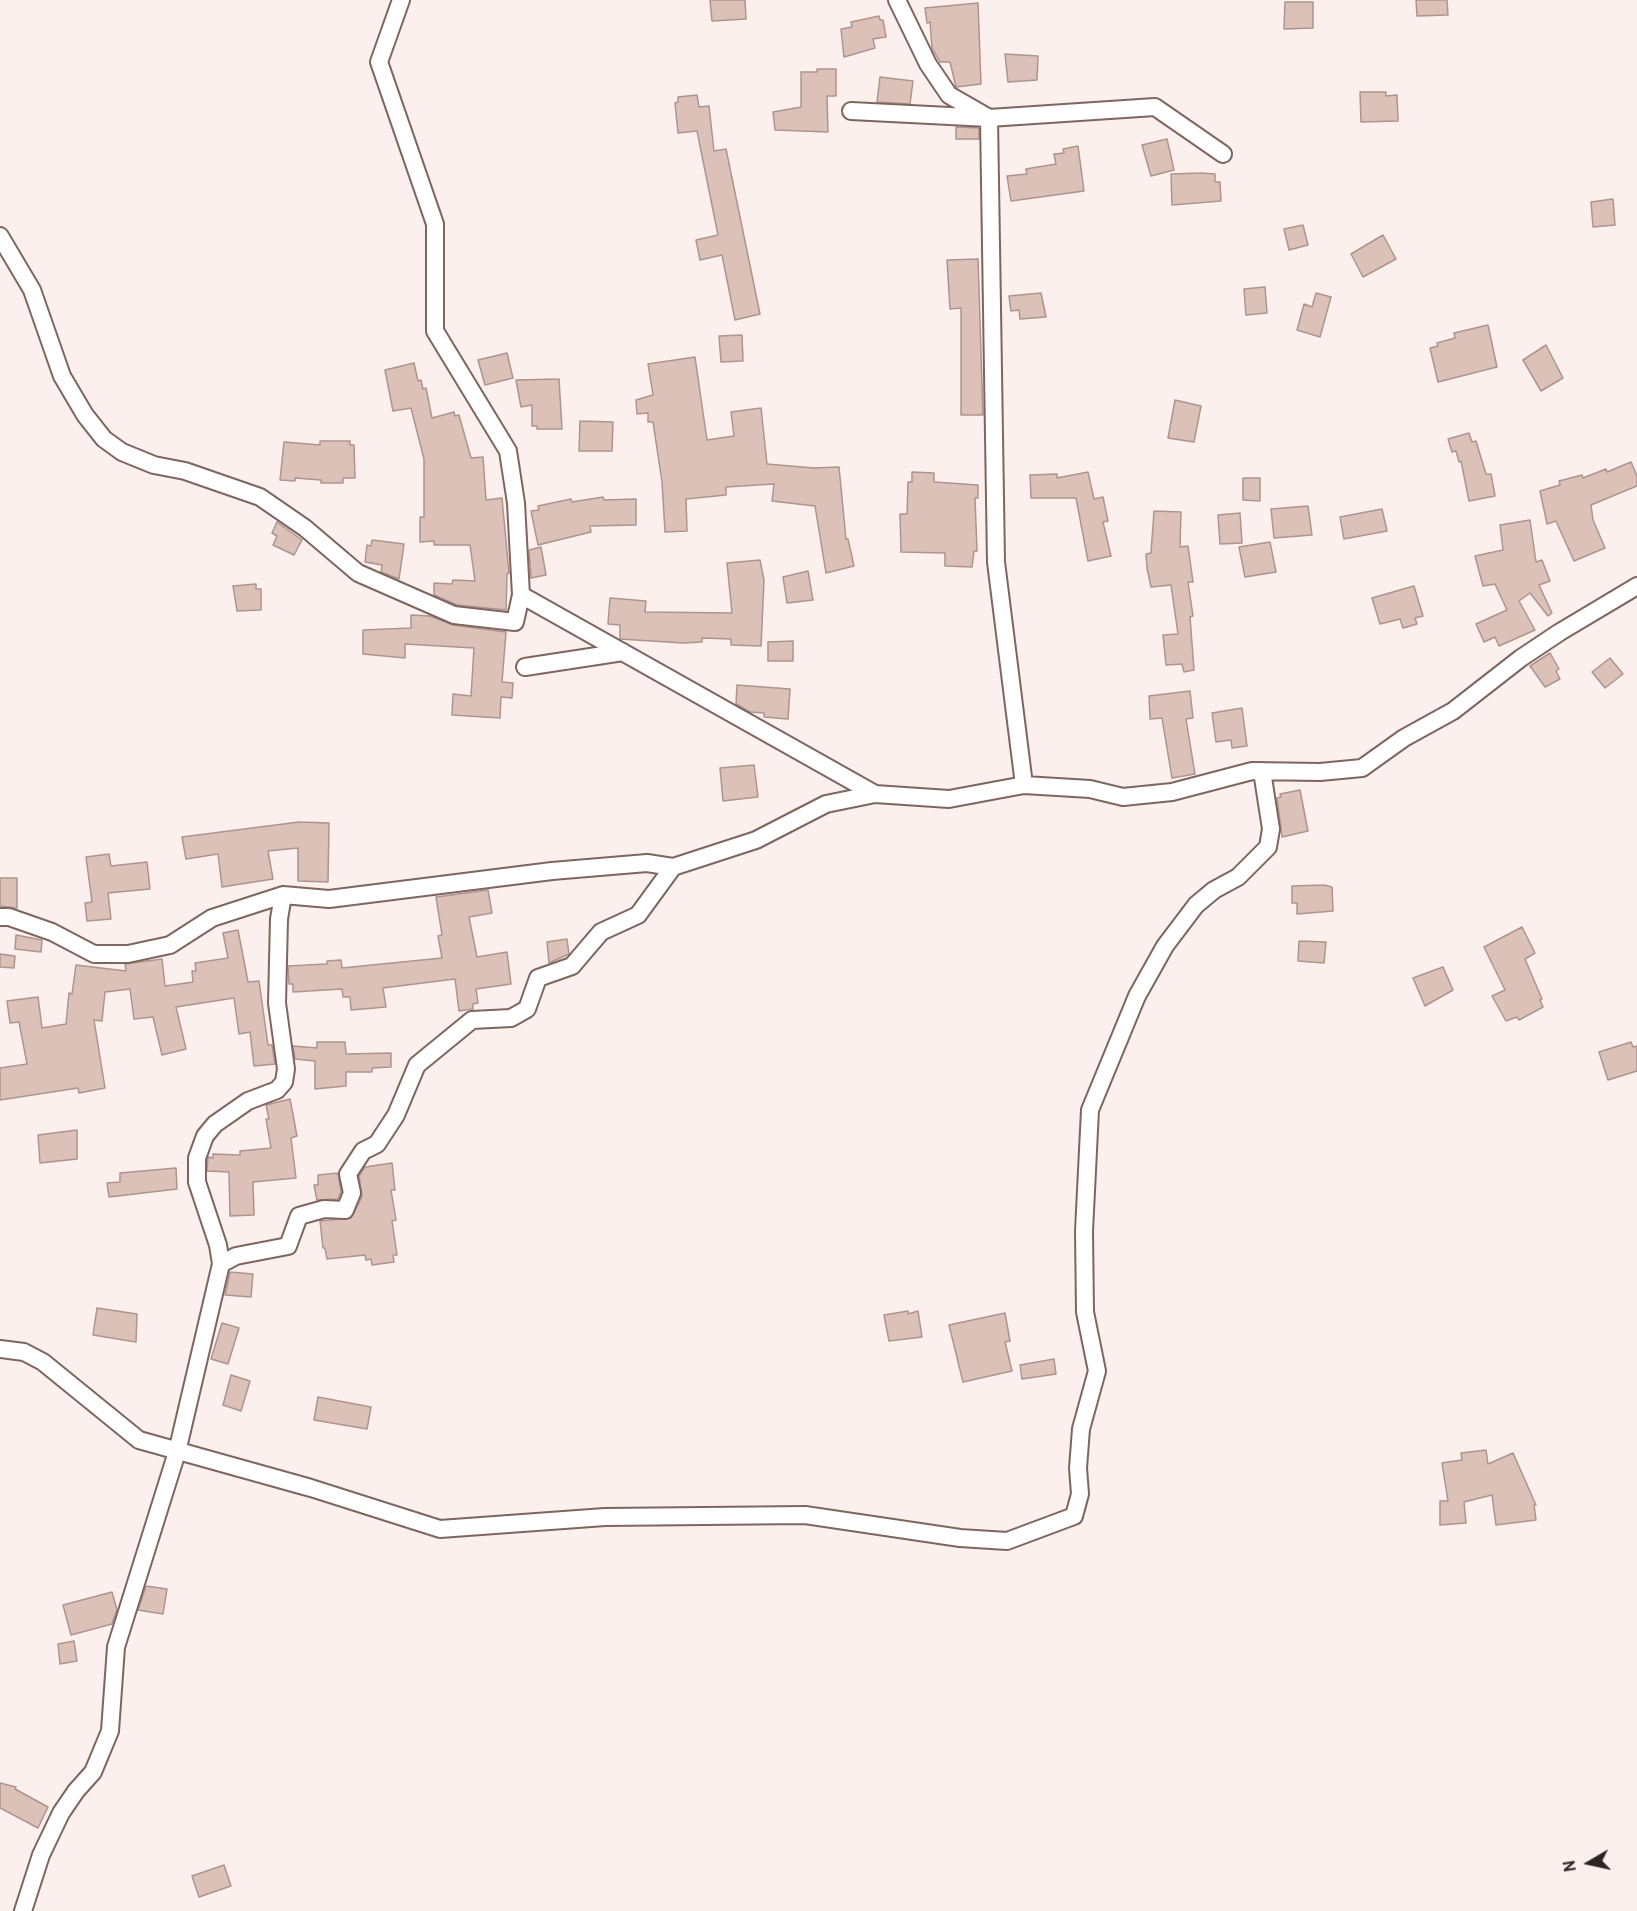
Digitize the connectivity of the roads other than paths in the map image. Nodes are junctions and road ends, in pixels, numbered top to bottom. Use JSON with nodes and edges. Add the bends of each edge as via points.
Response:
{"nodes":[{"id":1,"x":401,"y":0,"type":"edge"},
{"id":2,"x":897,"y":0,"type":"edge"},
{"id":3,"x":851,"y":111,"type":"dead end"},
{"id":4,"x":989,"y":118,"type":"junction"},
{"id":5,"x":1223,"y":154,"type":"dead end"},
{"id":6,"x":0,"y":236,"type":"edge"},
{"id":7,"x":1637,"y":586,"type":"edge"},
{"id":8,"x":521,"y":595,"type":"junction"},
{"id":9,"x":623,"y":652,"type":"junction"},
{"id":10,"x":525,"y":667,"type":"dead end"},
{"id":11,"x":1262,"y":771,"type":"junction"},
{"id":12,"x":1024,"y":786,"type":"junction"},
{"id":13,"x":875,"y":794,"type":"junction"},
{"id":14,"x":673,"y":867,"type":"junction"},
{"id":15,"x":283,"y":895,"type":"junction"},
{"id":16,"x":0,"y":917,"type":"edge"},
{"id":17,"x":221,"y":1264,"type":"junction"},
{"id":18,"x":0,"y":1349,"type":"edge"},
{"id":19,"x":177,"y":1452,"type":"junction"},
{"id":20,"x":23,"y":1911,"type":"edge"}],
"edges":[{"from":1,"to":8,"type":"street","via":[[379,62],[435,225],[435,331],[508,450],[516,503]]},
{"from":2,"to":4,"type":"street","via":[[928,64],[949,95]]},
{"from":3,"to":4,"type":"street"},
{"from":4,"to":5,"type":"street","via":[[1155,107]]},
{"from":4,"to":12,"type":"street","via":[[996,562]]},
{"from":6,"to":8,"type":"street","via":[[32,290],[62,376],[104,439],[122,452],[260,497],[305,528],[358,573],[454,615],[515,622]]},
{"from":7,"to":11,"type":"street","via":[[1560,632],[1454,711],[1404,738],[1362,768]]},
{"from":8,"to":9,"type":"street"},
{"from":9,"to":10,"type":"street"},
{"from":9,"to":13,"type":"street"},
{"from":11,"to":12,"type":"street","via":[[1172,792],[1124,797],[1090,789]]},
{"from":11,"to":19,"type":"street","via":[[1271,830],[1268,847],[1238,877],[1196,905],[1165,946],[1137,996],[1090,1110],[1084,1230],[1085,1312],[1097,1371],[1081,1429],[1080,1494],[1074,1516],[1007,1541],[960,1538],[805,1515],[604,1517],[440,1529],[311,1488]]},
{"from":12,"to":13,"type":"street","via":[[949,799]]},
{"from":13,"to":14,"type":"street","via":[[826,804],[756,840]]},
{"from":14,"to":15,"type":"street","via":[[647,863],[552,871],[329,899]]},
{"from":14,"to":17,"type":"street","via":[[638,915],[601,932],[572,966],[538,978],[527,1009],[511,1018],[472,1020],[417,1065],[396,1115],[378,1144],[363,1151],[348,1174],[352,1193],[345,1210],[324,1209],[299,1216],[288,1246],[236,1256]]},
{"from":15,"to":16,"type":"street","via":[[212,918],[170,945],[128,954],[94,954],[52,932]]},
{"from":15,"to":17,"type":"street","via":[[277,1003],[286,1069],[284,1082],[277,1090],[248,1101],[215,1124],[205,1136],[197,1158],[197,1182]]},
{"from":17,"to":19,"type":"street"},
{"from":18,"to":19,"type":"street","via":[[24,1352],[43,1362],[139,1440]]},
{"from":19,"to":20,"type":"street","via":[[116,1647],[110,1731],[93,1772],[61,1813],[40,1855]]}]}
